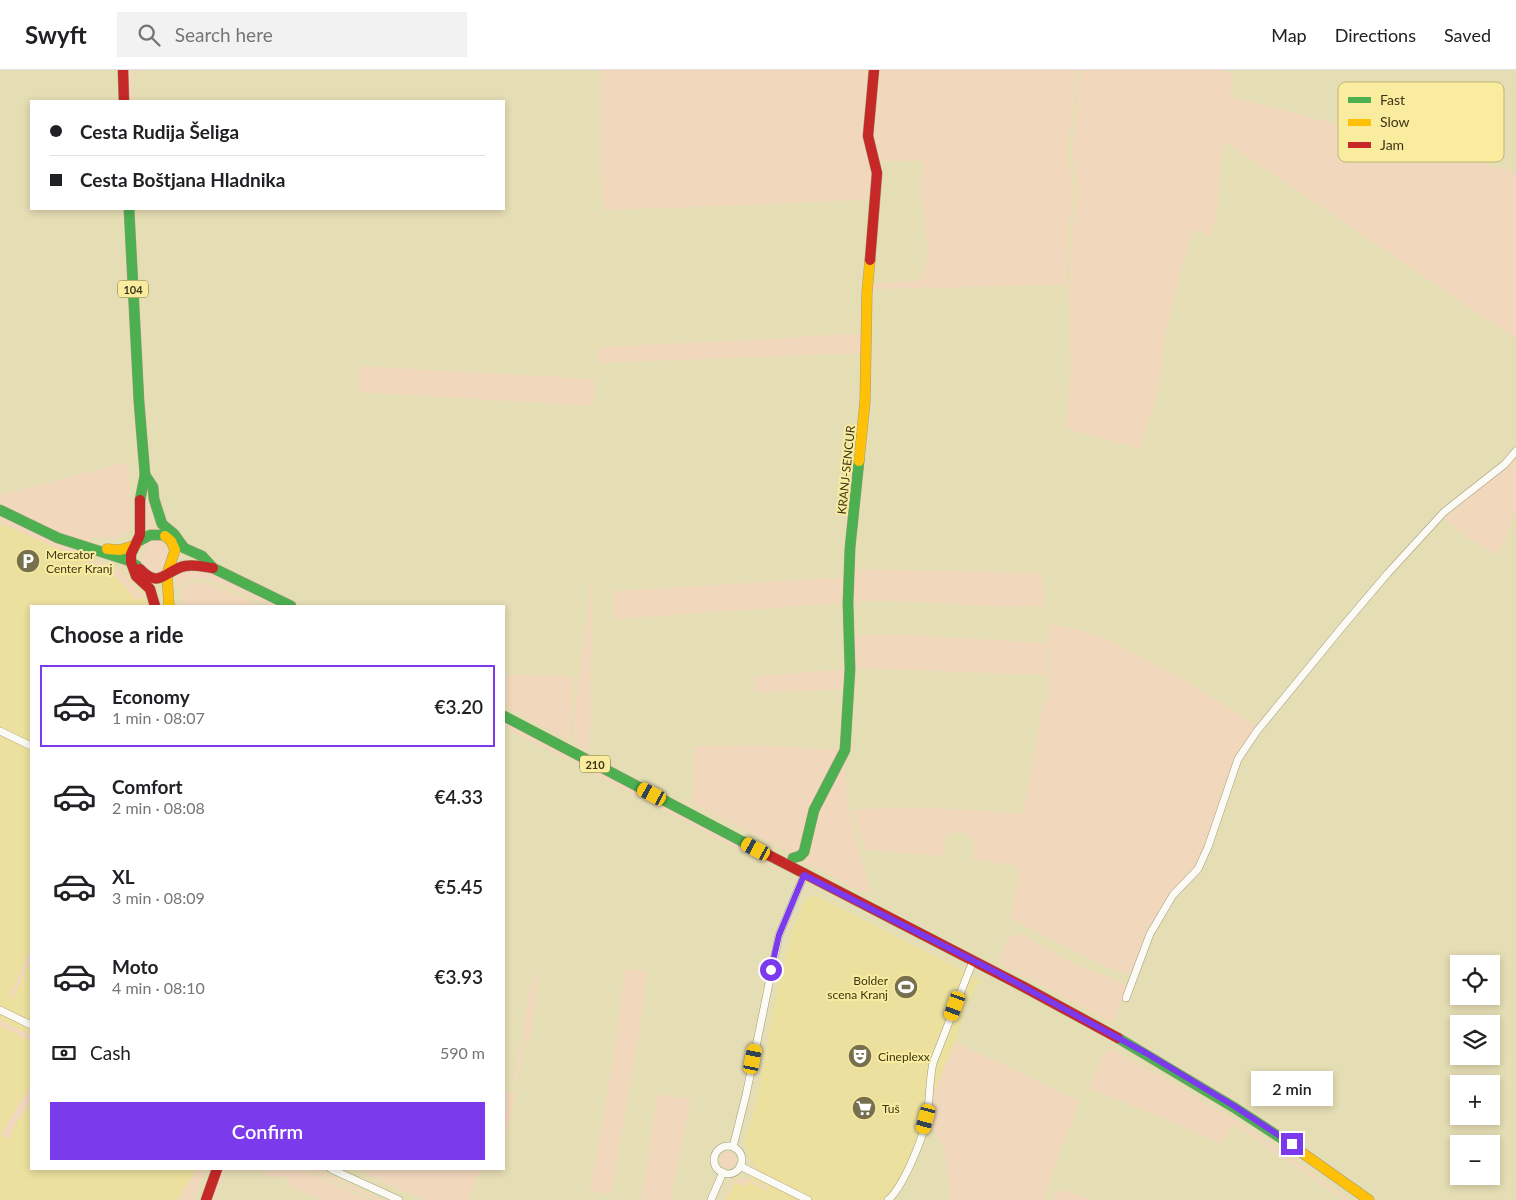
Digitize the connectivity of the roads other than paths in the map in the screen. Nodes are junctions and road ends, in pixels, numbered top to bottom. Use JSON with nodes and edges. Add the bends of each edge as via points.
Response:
{"nodes":[{"id":1,"x":123,"y":70,"type":"edge"},
{"id":2,"x":874,"y":70,"type":"edge"},
{"id":3,"x":124,"y":100,"type":"edge"},
{"id":4,"x":129,"y":210,"type":"edge"},
{"id":5,"x":1516,"y":451,"type":"edge"},
{"id":6,"x":145,"y":475,"type":"junction"},
{"id":7,"x":154,"y":499,"type":"junction"},
{"id":8,"x":0,"y":510,"type":"edge"},
{"id":9,"x":163,"y":535,"type":"junction"},
{"id":10,"x":140,"y":541,"type":"junction"},
{"id":11,"x":179,"y":548,"type":"junction"},
{"id":12,"x":96,"y":551,"type":"junction"},
{"id":13,"x":134,"y":566,"type":"junction"},
{"id":14,"x":213,"y":568,"type":"junction"},
{"id":15,"x":173,"y":572,"type":"junction"},
{"id":16,"x":151,"y":578,"type":"junction"},
{"id":17,"x":155,"y":605,"type":"edge"},
{"id":18,"x":160,"y":605,"type":"edge"},
{"id":19,"x":169,"y":605,"type":"edge"},
{"id":20,"x":173,"y":605,"type":"edge"},
{"id":21,"x":289,"y":605,"type":"edge"},
{"id":22,"x":505,"y":717,"type":"edge"},
{"id":23,"x":0,"y":731,"type":"edge"},
{"id":24,"x":30,"y":746,"type":"edge"},
{"id":25,"x":793,"y":858,"type":"dead end"},
{"id":26,"x":804,"y":875,"type":"junction"},
{"id":27,"x":973,"y":961,"type":"junction"},
{"id":28,"x":1126,"y":998,"type":"dead end"},
{"id":29,"x":0,"y":1010,"type":"edge"},
{"id":30,"x":30,"y":1025,"type":"edge"},
{"id":31,"x":733,"y":1147,"type":"junction"},
{"id":32,"x":740,"y":1166,"type":"junction"},
{"id":33,"x":217,"y":1170,"type":"edge"},
{"id":34,"x":333,"y":1170,"type":"edge"},
{"id":35,"x":723,"y":1172,"type":"junction"},
{"id":36,"x":206,"y":1200,"type":"edge"},
{"id":37,"x":398,"y":1200,"type":"edge"},
{"id":38,"x":711,"y":1200,"type":"edge"},
{"id":39,"x":808,"y":1200,"type":"edge"},
{"id":40,"x":888,"y":1200,"type":"edge"},
{"id":41,"x":1369,"y":1200,"type":"edge"}],
"edges":[{"from":1,"to":3,"type":"main road"},
{"from":2,"to":25,"type":"main road","name":"KRANJ-SENCUR","via":[[868,136],[877,173],[867,292],[865,402],[850,548],[850,668],[845,750],[814,810],[804,852]]},
{"from":4,"to":6,"type":"main road","number":"104"},
{"from":5,"to":28,"type":"street","via":[[1505,464],[1444,512],[1375,588],[1257,730],[1238,759],[1198,869],[1173,895],[1150,934]]},
{"from":6,"to":7,"type":"main road","number":"104","via":[[153,487]]},
{"from":6,"to":10,"type":"main road","number":"104","via":[[139,503]]},
{"from":7,"to":9,"type":"main road","number":"104","via":[[157,527]]},
{"from":7,"to":11,"type":"main road","number":"104","via":[[162,524],[174,534]]},
{"from":8,"to":12,"type":"main road","via":[[58,538]]},
{"from":9,"to":10,"type":"main road"},
{"from":9,"to":11,"type":"main road"},
{"from":10,"to":12,"type":"main road","via":[[120,550]]},
{"from":10,"to":13,"type":"main road","via":[[144,543]]},
{"from":11,"to":14,"type":"main road","via":[[202,556]]},
{"from":11,"to":15,"type":"main road"},
{"from":12,"to":13,"type":"main road","via":[[102,557]]},
{"from":13,"to":16,"type":"main road"},
{"from":13,"to":17,"type":"main road","via":[[150,589]]},
{"from":14,"to":15,"type":"main road","via":[[188,565]]},
{"from":14,"to":21,"type":"main road"},
{"from":15,"to":16,"type":"main road","via":[[160,579]]},
{"from":15,"to":19,"type":"main road"},
{"from":15,"to":20,"type":"main road"},
{"from":16,"to":18,"type":"main road"},
{"from":22,"to":26,"type":"main road","number":"210"},
{"from":23,"to":24,"type":"street"},
{"from":26,"to":27,"type":"main road","number":"210"},
{"from":26,"to":31,"type":"street","via":[[779,935]]},
{"from":27,"to":40,"type":"street","via":[[933,1063],[923,1130],[898,1190]]},
{"from":27,"to":41,"type":"main road","number":"210","via":[[1146,1053],[1234,1106]]},
{"from":29,"to":30,"type":"street"},
{"from":31,"to":32,"type":"street","via":[[741,1154]]},
{"from":31,"to":35,"type":"street","via":[[722,1147],[715,1156],[716,1166]]},
{"from":32,"to":35,"type":"street","via":[[732,1173]]},
{"from":32,"to":39,"type":"street"},
{"from":33,"to":36,"type":"main road"},
{"from":34,"to":37,"type":"street"},
{"from":35,"to":38,"type":"street"}]}
